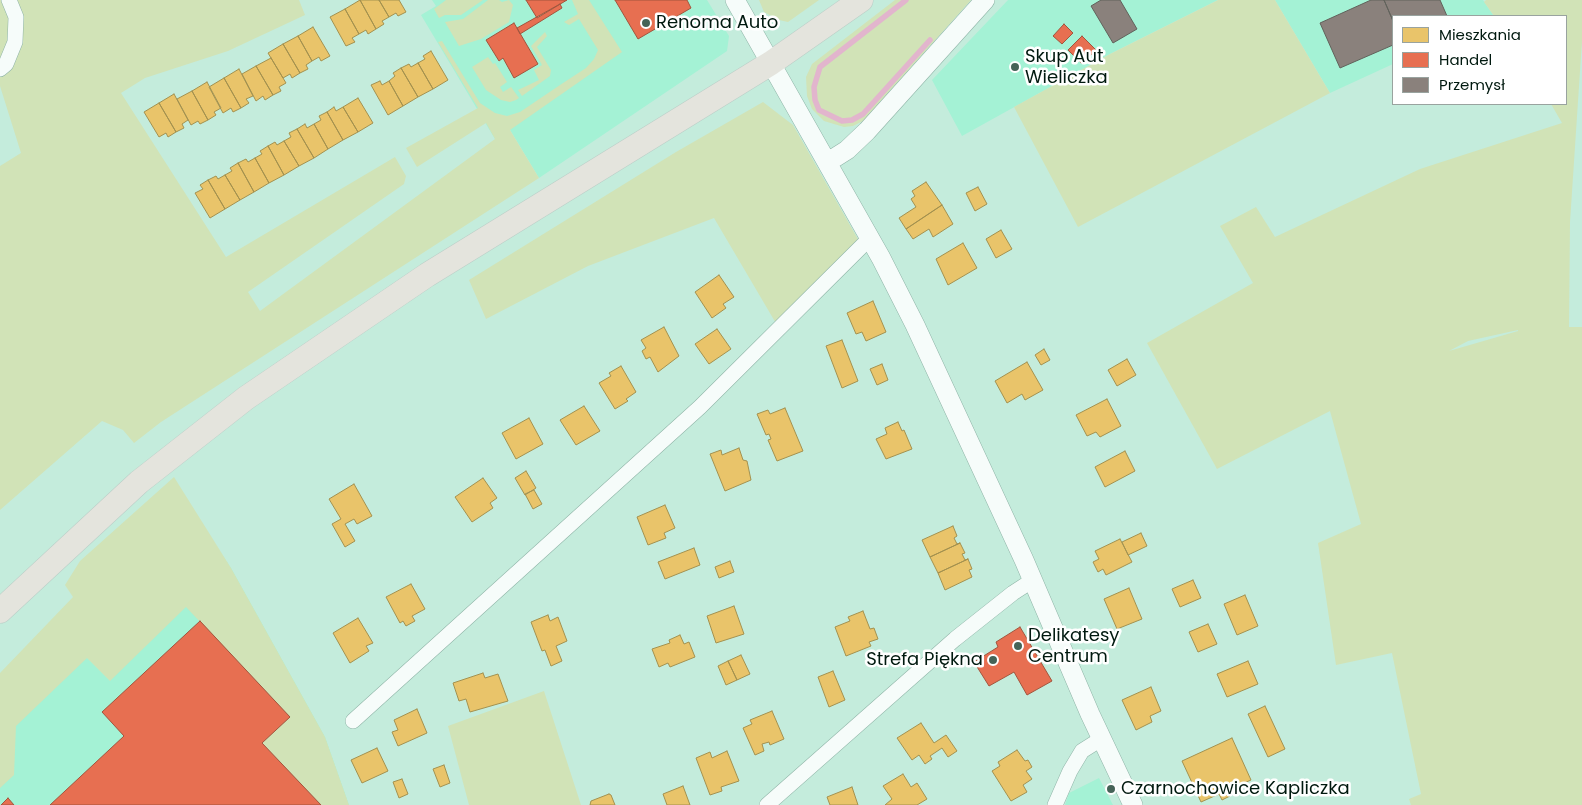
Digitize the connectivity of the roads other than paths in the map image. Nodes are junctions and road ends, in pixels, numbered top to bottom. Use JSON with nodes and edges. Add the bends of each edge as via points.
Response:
{"nodes":[{"id":1,"x":10,"y":0,"type":"edge"},
{"id":2,"x":735,"y":0,"type":"edge"},
{"id":3,"x":861,"y":0,"type":"edge"},
{"id":4,"x":986,"y":0,"type":"edge"},
{"id":5,"x":771,"y":63,"type":"junction"},
{"id":6,"x":0,"y":69,"type":"edge"},
{"id":7,"x":828,"y":162,"type":"junction"},
{"id":8,"x":870,"y":238,"type":"junction"},
{"id":9,"x":1033,"y":580,"type":"junction"},
{"id":10,"x":0,"y":611,"type":"edge"},
{"id":11,"x":353,"y":721,"type":"dead end"},
{"id":12,"x":1102,"y":739,"type":"junction"},
{"id":13,"x":767,"y":805,"type":"edge"},
{"id":14,"x":1055,"y":805,"type":"edge"},
{"id":15,"x":1133,"y":805,"type":"edge"}],
"edges":[{"from":1,"to":6,"type":"street","via":[[16,17],[15,42],[6,64]]},
{"from":2,"to":5,"type":"street"},
{"from":3,"to":5,"type":"main road"},
{"from":4,"to":7,"type":"street","via":[[867,131]]},
{"from":5,"to":7,"type":"street"},
{"from":5,"to":10,"type":"main road","via":[[427,275],[246,398],[139,482]]},
{"from":7,"to":8,"type":"street"},
{"from":8,"to":9,"type":"street","via":[[952,402]]},
{"from":8,"to":11,"type":"street","via":[[694,412]]},
{"from":9,"to":12,"type":"street"},
{"from":9,"to":13,"type":"street","via":[[955,639]]},
{"from":12,"to":14,"type":"street","via":[[1082,751]]},
{"from":12,"to":15,"type":"street"}]}
